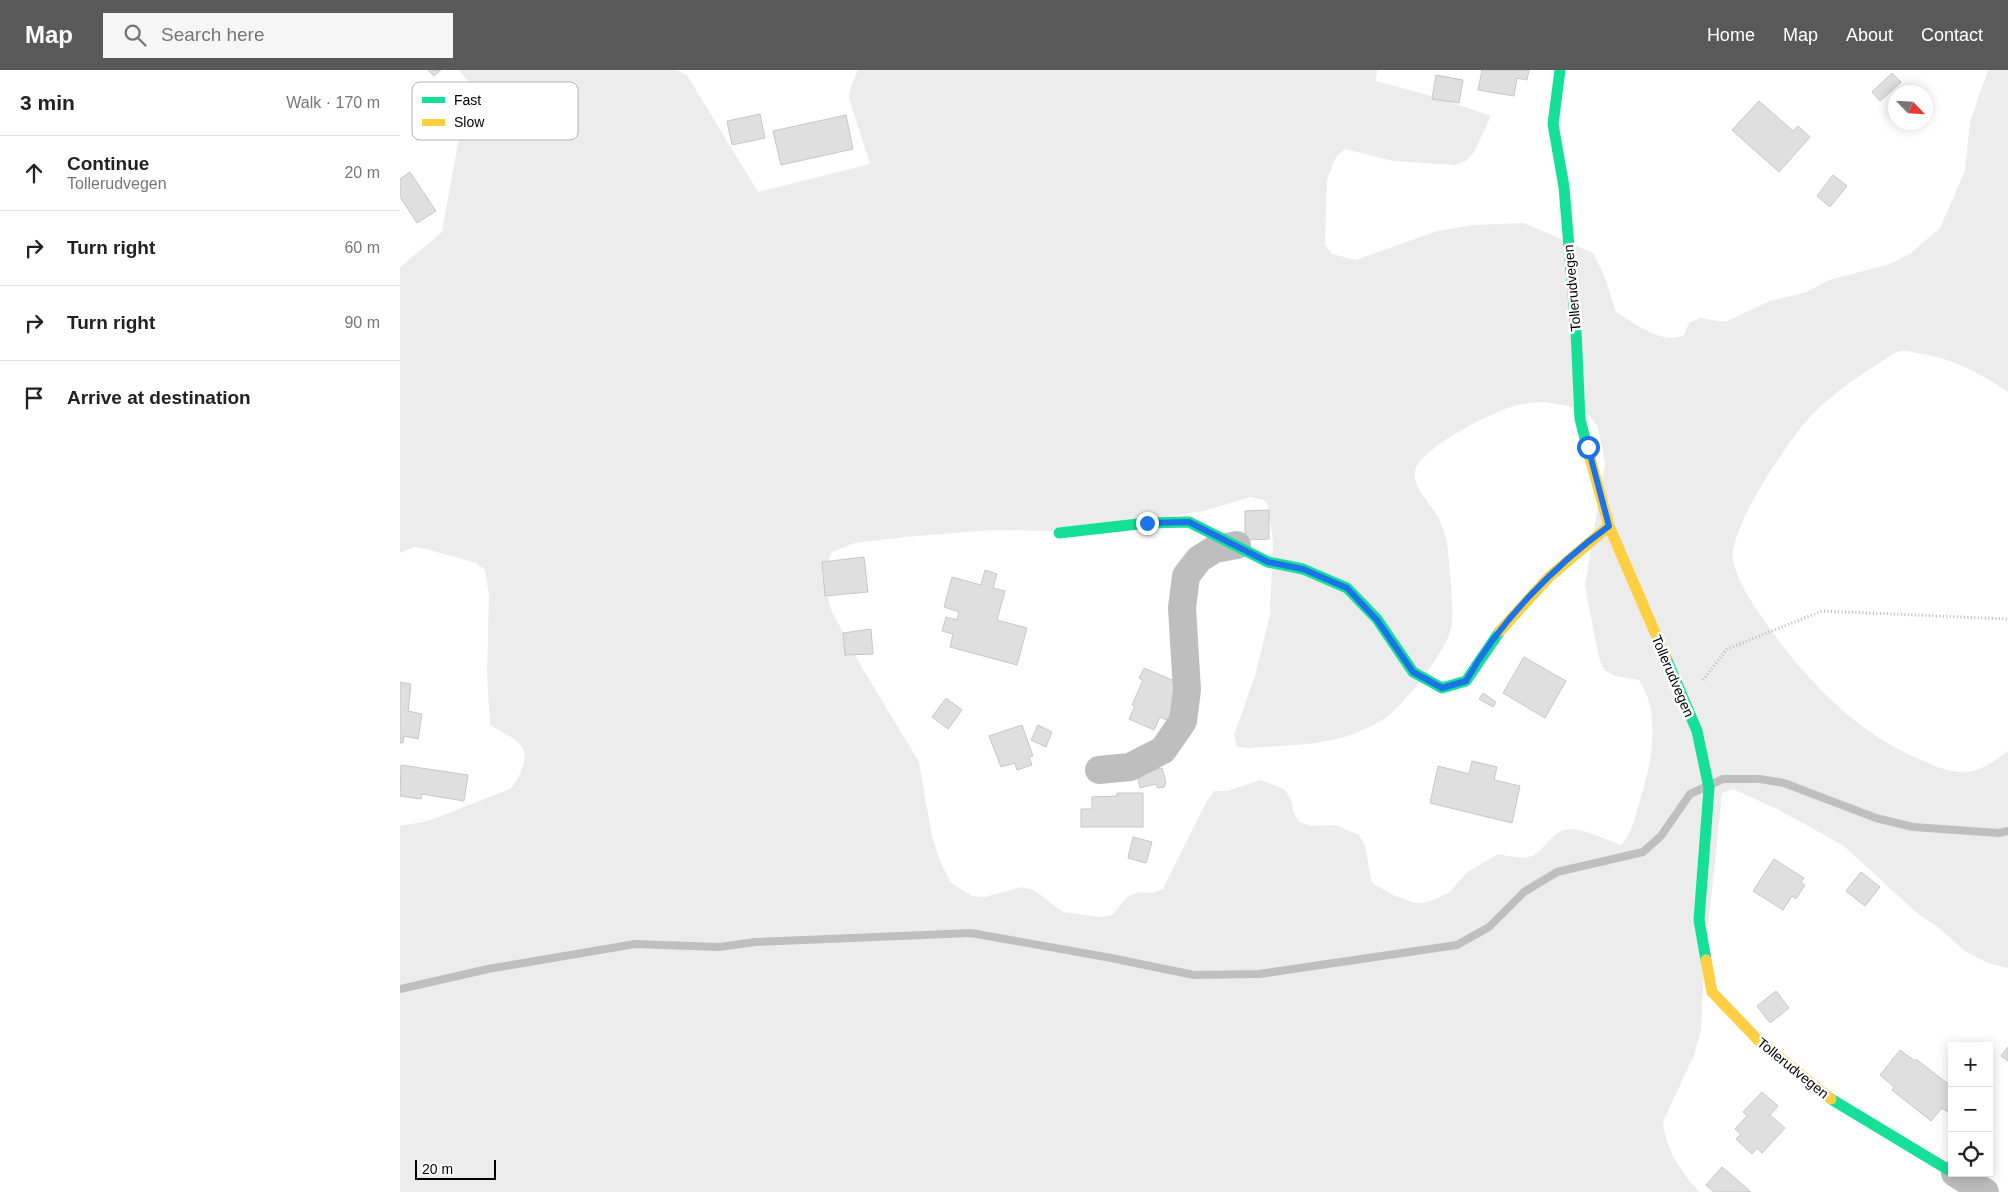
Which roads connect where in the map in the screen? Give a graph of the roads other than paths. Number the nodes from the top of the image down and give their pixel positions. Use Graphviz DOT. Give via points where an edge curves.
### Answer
graph roads {
  1 [pos="1560,70"];
  2 [pos="1609,526"];
  3 [pos="1059,534"];
  4 [pos="1237,546"];
  5 [pos="1099,770"];
  6 [pos="1948,1169"];
  7 [pos="1961,1177"];
  8 [pos="1985,1192"];
  1 -- 2 [label="street, Tollerudvegen" via="1554,124 1565,197 1580,418"];
  2 -- 4 [label="street" via="1582,545 1518,608 1482,653 1466,681 1442,688 1413,672 1377,620 1347,588 1303,569 1268,562"];
  2 -- 6 [label="street, Tollerudvegen" via="1697,731 1708,788 1699,920 1712,992 1758,1040 1833,1100"];
  3 -- 4 [label="street" via="1147,523 1189,522"];
  4 -- 5 [label="street" via="1215,549 1199,559 1186,576 1182,608 1187,690 1183,721 1163,750 1130,767"];
  7 -- 8 [label="street, Tollerudvegen"];
}
